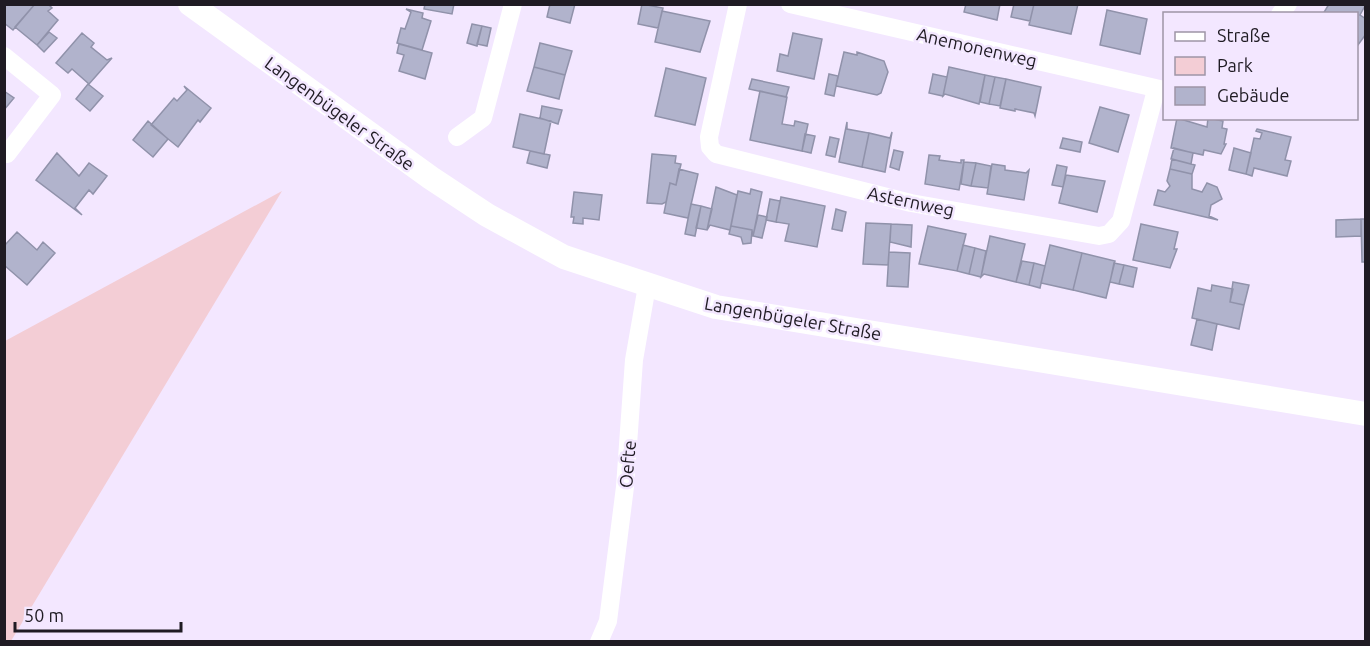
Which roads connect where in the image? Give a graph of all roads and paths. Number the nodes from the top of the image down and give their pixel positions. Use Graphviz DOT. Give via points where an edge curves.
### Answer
graph roads {
  1 [pos="190,4"];
  2 [pos="513,4"];
  3 [pos="738,4"];
  4 [pos="790,4"];
  5 [pos="863,12"];
  6 [pos="4,56"];
  7 [pos="1160,90"];
  8 [pos="457,137"];
  9 [pos="7,154"];
  10 [pos="647,286"];
  11 [pos="1365,414"];
  12 [pos="599,642"];
  1 -- 10 [label="main road, Langenbügeler Straße" via="487,215 564,257"];
  2 -- 8 [label="street" via="483,118"];
  3 -- 7 [label="street, Asternweg" via="709,137 716,154 911,203 1099,236 1109,234 1121,221"];
  4 -- 5 [label="street, Anemonenweg"];
  5 -- 7 [label="street, Anemonenweg"];
  6 -- 9 [label="street" via="52,95"];
  10 -- 11 [label="main road, Langenbügeler Straße" via="716,307"];
  10 -- 12 [label="street, Oefte" via="634,360 625,487 608,621"];
}
